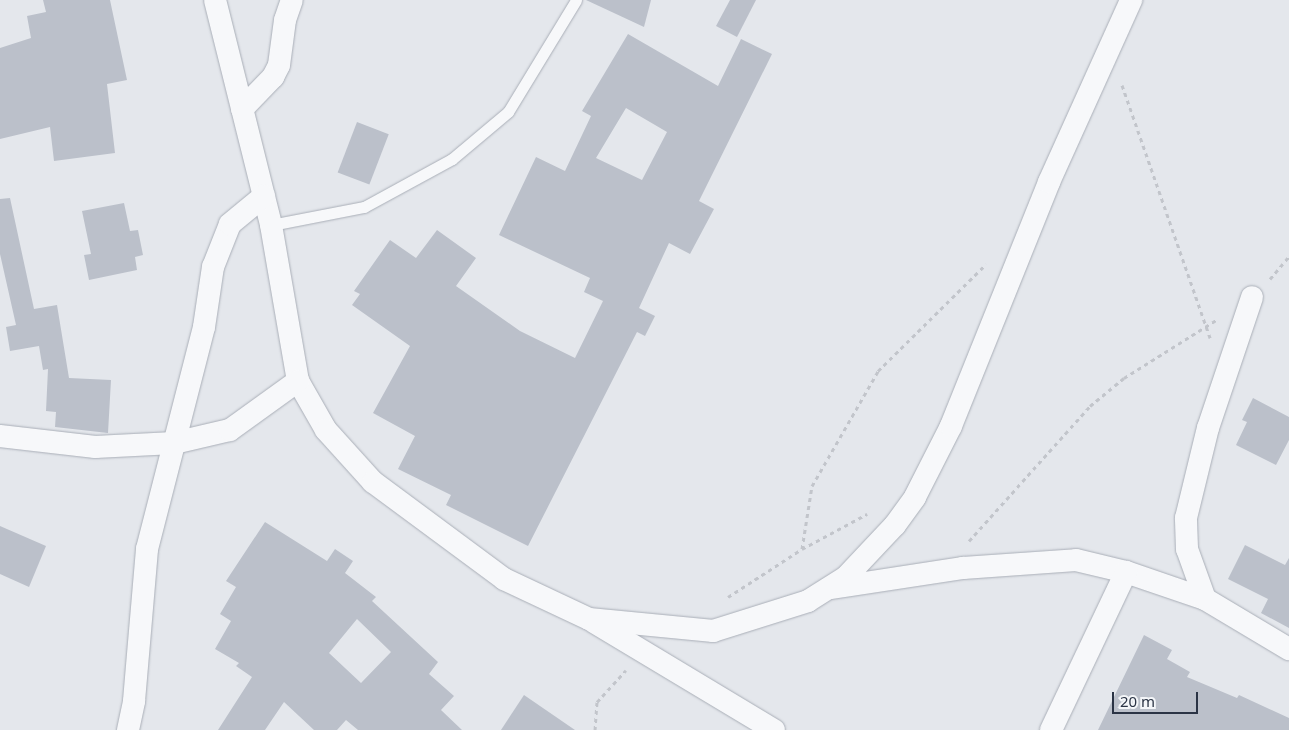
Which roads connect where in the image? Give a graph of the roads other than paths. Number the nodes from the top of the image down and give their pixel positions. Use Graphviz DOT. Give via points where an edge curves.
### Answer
graph roads {
  1 [pos="215,0"];
  2 [pos="292,0"];
  3 [pos="576,0"];
  4 [pos="1131,0"];
  5 [pos="242,109"];
  6 [pos="264,196"];
  7 [pos="271,225"];
  8 [pos="1252,298"];
  9 [pos="298,381"];
  10 [pos="0,436"];
  11 [pos="174,443"];
  12 [pos="1126,572"];
  13 [pos="827,589"];
  14 [pos="1205,599"];
  15 [pos="589,619"];
  16 [pos="1289,649"];
  17 [pos="128,730"];
  18 [pos="774,730"];
  19 [pos="1051,730"];
  1 -- 5 [label="street"];
  2 -- 5 [label="street" via="285,20 279,65 273,77"];
  3 -- 7 [label="lane" via="508,112 452,159 364,207"];
  4 -- 13 [label="street" via="1049,182 951,426 915,497 868,557"];
  5 -- 6 [label="street"];
  6 -- 7 [label="street"];
  6 -- 11 [label="street" via="230,224 219,244 204,327"];
  7 -- 9 [label="street"];
  8 -- 14 [label="street" via="1208,428 1186,518 1187,549"];
  9 -- 11 [label="street" via="230,430"];
  9 -- 15 [label="street" via="326,430 373,482 504,579"];
  10 -- 11 [label="street" via="95,447"];
  11 -- 17 [label="street" via="147,549 134,701"];
  12 -- 13 [label="street" via="1076,560 1049,559 947,570"];
  12 -- 14 [label="street"];
  12 -- 19 [label="street"];
  13 -- 15 [label="street" via="808,601 713,631"];
  14 -- 16 [label="street"];
  15 -- 18 [label="street"];
}
